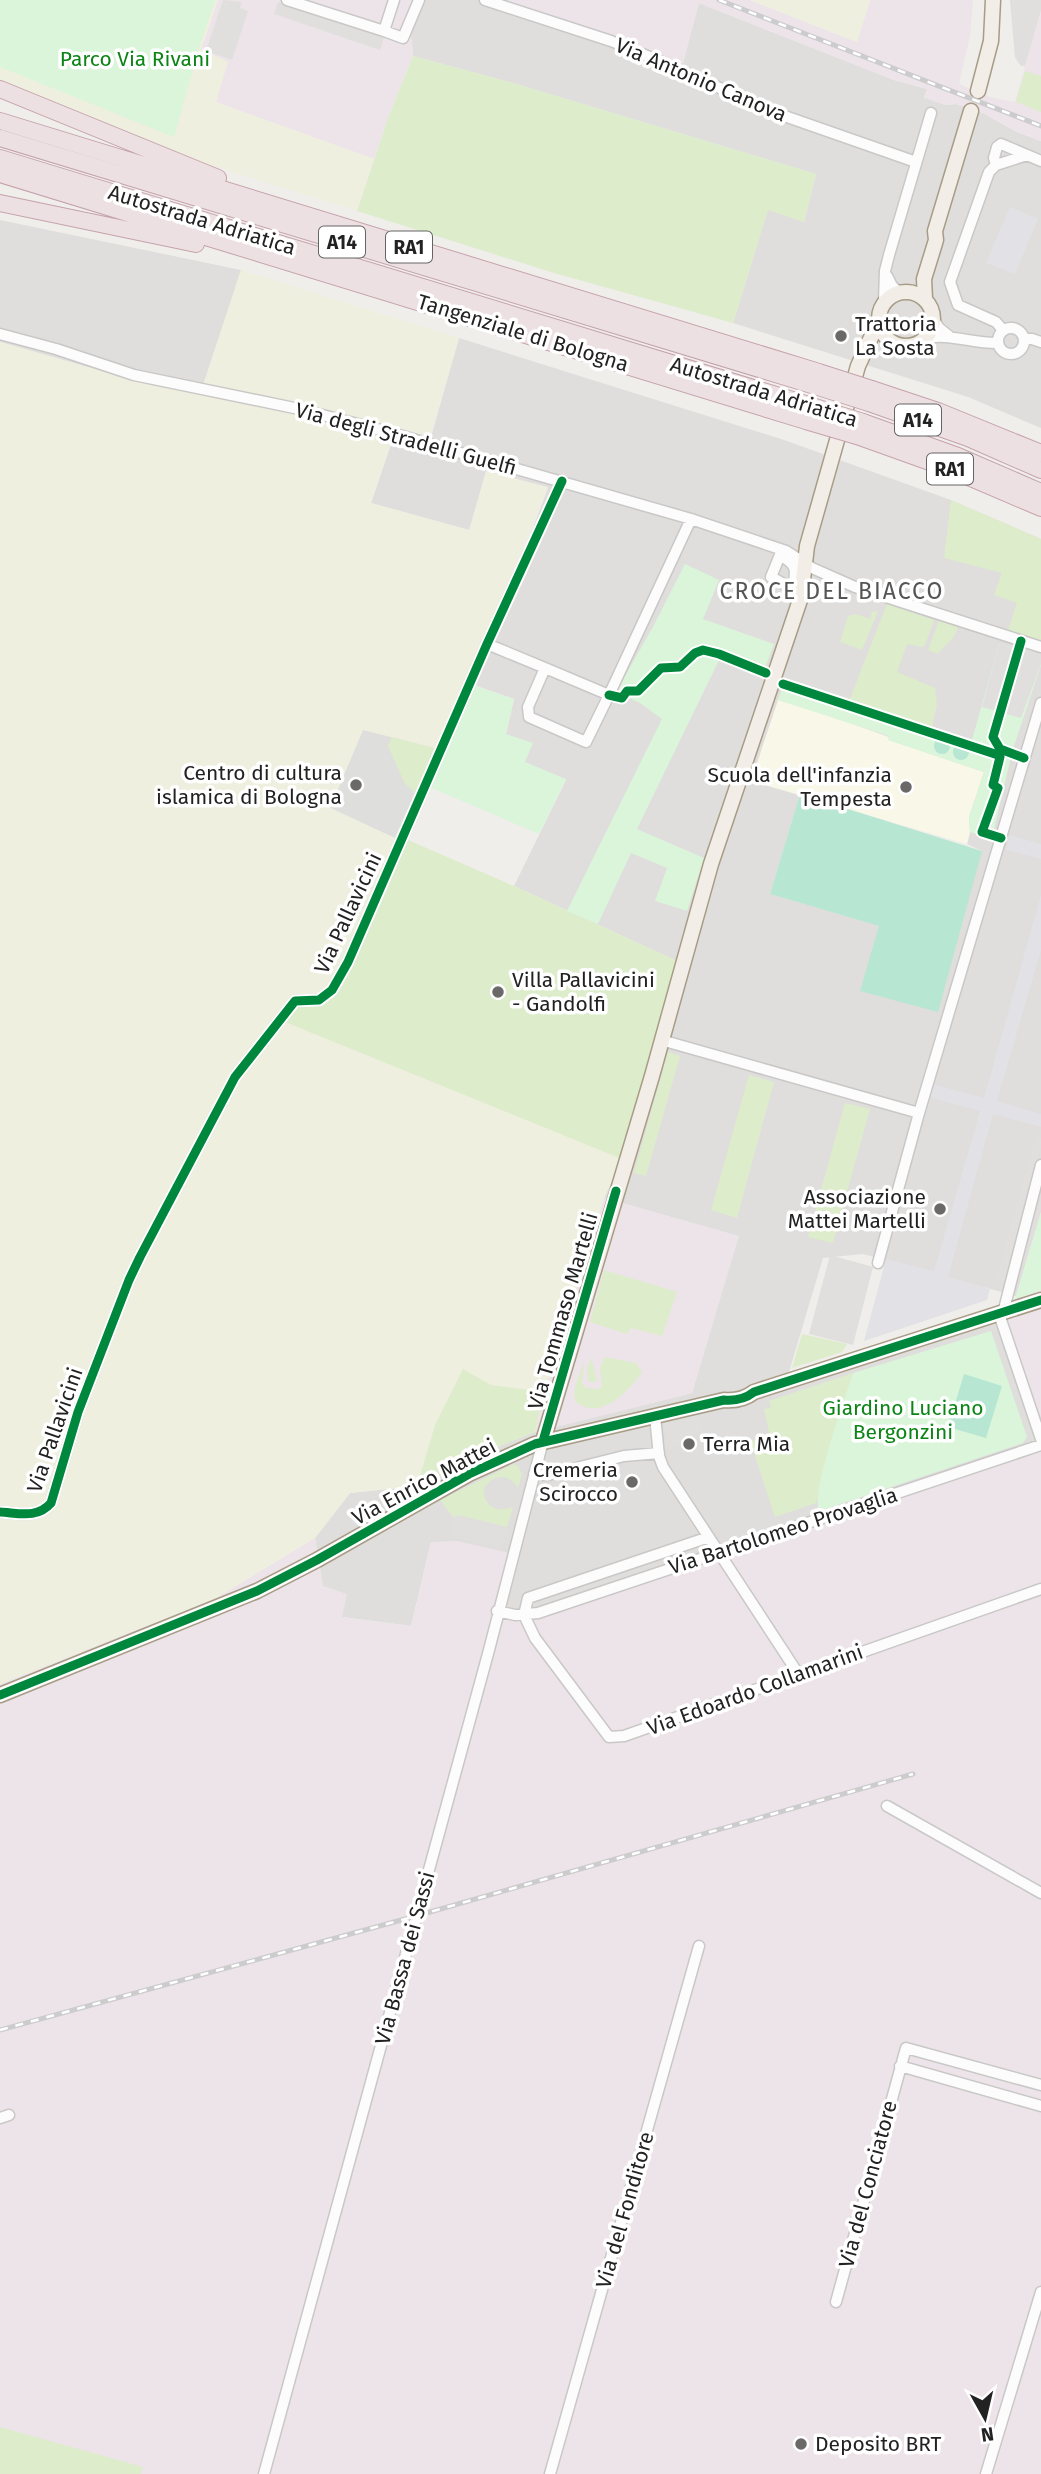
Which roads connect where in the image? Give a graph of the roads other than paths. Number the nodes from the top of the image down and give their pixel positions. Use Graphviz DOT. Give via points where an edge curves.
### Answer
graph roads {
  1 [pos="287,0"];
  2 [pos="394,0"];
  3 [pos="419,0"];
  4 [pos="485,0"];
  5 [pos="993,0"];
  6 [pos="384,31"];
  7 [pos="0,89"];
  8 [pos="978,91"];
  9 [pos="971,111"];
  10 [pos="931,113"];
  11 [pos="0,121"];
  12 [pos="0,138"];
  13 [pos="1027,155"];
  14 [pos="0,158"];
  15 [pos="1041,161"];
  16 [pos="916,162"];
  17 [pos="996,164"];
  18 [pos="0,174"];
  19 [pos="253,199"];
  20 [pos="0,203"];
  21 [pos="935,231"];
  22 [pos="289,262"];
  23 [pos="886,266"];
  24 [pos="901,292"];
  25 [pos="925,299"];
  26 [pos="884,302"];
  27 [pos="933,317"];
  28 [pos="879,320"];
  29 [pos="1003,330"];
  30 [pos="0,334"];
  31 [pos="951,338"];
  32 [pos="1024,339"];
  33 [pos="923,340"];
  34 [pos="1041,342"];
  35 [pos="998,343"];
  36 [pos="897,345"];
  37 [pos="864,355"];
  38 [pos="817,379"];
  39 [pos="871,396"];
  40 [pos="808,413"];
  41 [pos="860,429"];
  42 [pos="1041,453"];
  43 [pos="1041,470"];
  44 [pos="562,481"];
  45 [pos="1041,492"];
  46 [pos="1041,508"];
  47 [pos="691,519"];
  48 [pos="804,565"];
  49 [pos="488,644"];
  50 [pos="1041,647"];
  51 [pos="545,668"];
  52 [pos="609,695"];
  53 [pos="1041,703"];
  54 [pos="661,1041"];
  55 [pos="919,1113"];
  56 [pos="1041,1165"];
  57 [pos="878,1263"];
  58 [pos="1041,1300"];
  59 [pos="1001,1313"];
  60 [pos="655,1416"];
  61 [pos="1041,1439"];
  62 [pos="543,1441"];
  63 [pos="1041,1445"];
  64 [pos="659,1453"];
  65 [pos="534,1474"];
  66 [pos="0,1512"];
  67 [pos="709,1537"];
  68 [pos="719,1552"];
  69 [pos="1041,1589"];
  70 [pos="497,1611"];
  71 [pos="524,1615"];
  72 [pos="799,1675"];
  73 [pos="0,1695"];
  74 [pos="887,1806"];
  75 [pos="1041,1893"];
  76 [pos="699,1946"];
  77 [pos="900,2066"];
  78 [pos="1010,2077"];
  79 [pos="1041,2085"];
  80 [pos="1005,2096"];
  81 [pos="1041,2106"];
  82 [pos="1041,2292"];
  83 [pos="835,2302"];
  84 [pos="264,2474"];
  85 [pos="550,2474"];
  86 [pos="986,2474"];
  1 -- 6 [label="street"];
  2 -- 6 [label="street"];
  3 -- 6 [label="street" via="403,38"];
  4 -- 16 [label="street, Via Antonio Canova" via="611,41 773,112"];
  5 -- 8 [label="main road" via="991,41"];
  7 -- 19 [label="highway" via="229,183"];
  9 -- 21 [label="main road"];
  10 -- 16 [label="street"];
  11 -- 19 [label="highway, RA1"];
  12 -- 38 [label="highway, Autostrada Adriatica / A14"];
  13 -- 15 [label="street"];
  13 -- 17 [label="street"];
  13 -- 17 [label="street" via="1001,144 994,155"];
  14 -- 40 [label="highway, Autostrada Adriatica / A14"];
  16 -- 23 [label="street"];
  17 -- 29 [label="street" via="986,178 951,280 958,305"];
  18 -- 22 [label="highway, Tangenziale di Bologna / RA1"];
  19 -- 38 [label="highway, RA1"];
  20 -- 22 [label="highway" via="261,260"];
  21 -- 24 [label="main road" via="917,274"];
  21 -- 25 [label="main road" via="924,279"];
  22 -- 40 [label="highway, Tangenziale di Bologna / RA1" via="673,378"];
  23 -- 24 [label="street" via="889,281"];
  23 -- 26 [label="street"];
  24 -- 25 [label="main road"];
  24 -- 26 [label="main road"];
  25 -- 27 [label="main road"];
  26 -- 28 [label="main road"];
  27 -- 31 [label="street"];
  27 -- 33 [label="main road"];
  28 -- 36 [label="main road" via="884,336"];
  28 -- 37 [label="main road, Via Tommaso Martelli"];
  29 -- 32 [label="street" via="1017,330"];
  29 -- 35 [label="street"];
  30 -- 44 [label="street, Via degli Stradelli Guelfi" via="134,375 299,409"];
  31 -- 33 [label="street"];
  31 -- 35 [label="street"];
  32 -- 34 [label="street"];
  32 -- 35 [label="street" via="1015,354 1002,351"];
  33 -- 36 [label="main road"];
  36 -- 37 [label="main road" via="877,347"];
  37 -- 48 [label="main road, Via Tommaso Martelli"];
  38 -- 39 [label="highway, Autostrada Adriatica / A14, bridge"];
  39 -- 42 [label="highway, RA1" via="938,411"];
  39 -- 43 [label="highway, Autostrada Adriatica / A14"];
  40 -- 41 [label="highway, Tangenziale di Bologna / RA1, bridge"];
  41 -- 45 [label="highway, Autostrada Adriatica / A14" via="958,456"];
  41 -- 46 [label="highway, Tangenziale di Bologna / RA1"];
  44 -- 47 [label="street, Via degli Stradelli Guelfi"];
  44 -- 49 [label="street, Via Pallavicini"];
  47 -- 48 [label="street, Via degli Stradelli Guelfi" via="786,551"];
  47 -- 52 [label="street"];
  48 -- 50 [label="street, Via degli Stradelli Guelfi" via="881,596"];
  48 -- 54 [label="main road, Via Tommaso Martelli" via="802,597 711,864"];
  49 -- 51 [label="street"];
  49 -- 66 [label="street, Via Pallavicini" via="348,962 332,990 318,1000 295,1001 235,1077 140,1256 78,1412 51,1503 34,1514"];
  51 -- 52 [label="street"];
  51 -- 52 [label="street" via="528,707 529,718 586,742"];
  53 -- 55 [label="street"];
  54 -- 55 [label="street"];
  54 -- 62 [label="main road, Via Tommaso Martelli"];
  55 -- 57 [label="street"];
  56 -- 59 [label="street"];
  58 -- 59 [label="main road, Via Enrico Mattei"];
  59 -- 60 [label="main road, Via Enrico Mattei" via="740,1399"];
  59 -- 61 [label="street"];
  60 -- 62 [label="main road, Via Enrico Mattei"];
  60 -- 64 [label="street"];
  62 -- 65 [label="street, Via Bassa dei Sassi"];
  62 -- 73 [label="main road, Via Enrico Mattei" via="469,1474 257,1591"];
  63 -- 68 [label="street, Via Bartolomeo Provaglia"];
  64 -- 65 [label="street"];
  64 -- 67 [label="street" via="663,1467"];
  65 -- 70 [label="street, Via Bassa dei Sassi"];
  67 -- 68 [label="street"];
  67 -- 71 [label="street, Via Bartolomeo Provaglia" via="528,1598"];
  68 -- 71 [label="street, Via Bartolomeo Provaglia"];
  68 -- 72 [label="street"];
  69 -- 72 [label="street, Via Edoardo Collamarini"];
  70 -- 71 [label="street, Via Bartolomeo Provaglia"];
  70 -- 84 [label="street, Via Bassa dei Sassi"];
  71 -- 72 [label="street, Via Edoardo Collamarini" via="548,1659 609,1737 624,1736"];
  74 -- 75 [label="street"];
  76 -- 85 [label="street, Via del Fonditore"];
  77 -- 78 [label="street" via="906,2048"];
  77 -- 80 [label="street"];
  77 -- 83 [label="street, Via del Conciatore"];
  78 -- 79 [label="street"];
  78 -- 80 [label="street"];
  80 -- 81 [label="street"];
  82 -- 86 [label="street"];
}
